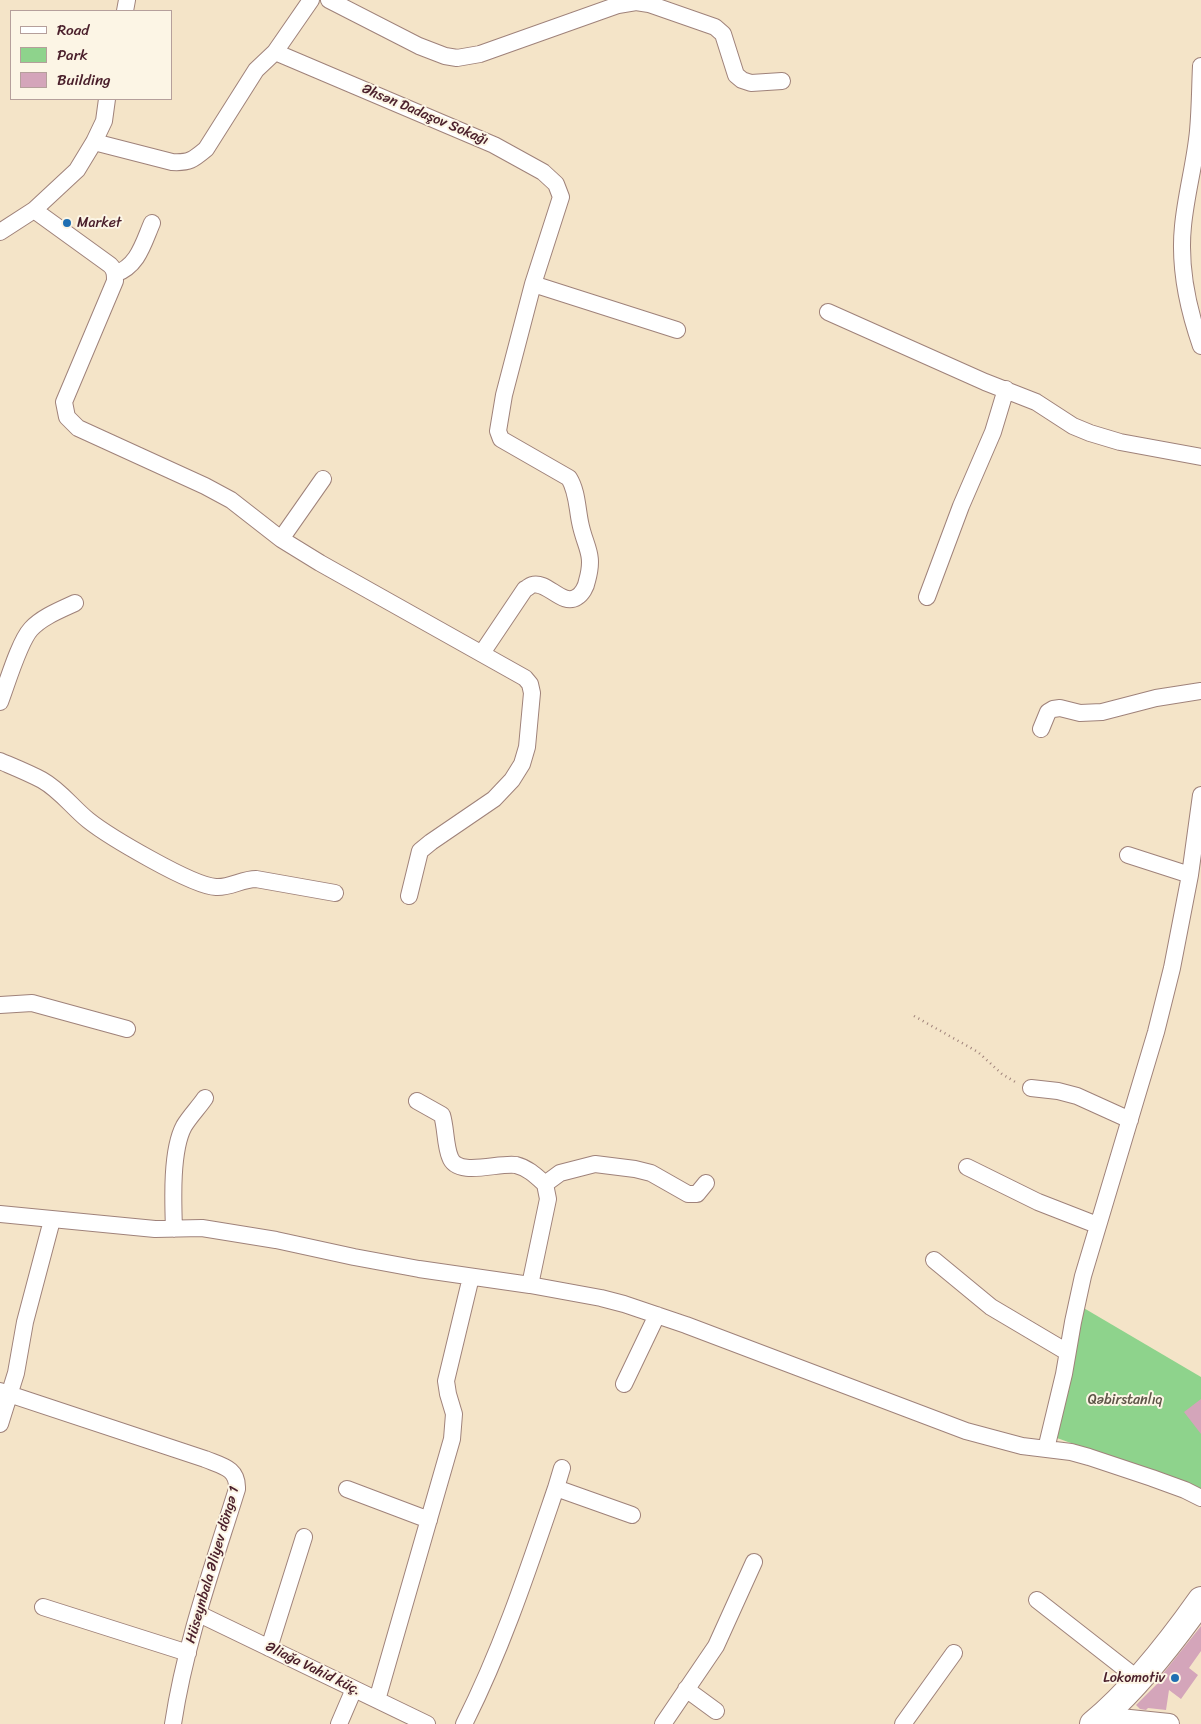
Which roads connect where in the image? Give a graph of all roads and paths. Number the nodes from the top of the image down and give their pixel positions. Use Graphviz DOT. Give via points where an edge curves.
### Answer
graph roads {
  1 [pos="311,0"];
  2 [pos="329,0"];
  3 [pos="653,2"];
  4 [pos="275,52"];
  5 [pos="1201,66"];
  6 [pos="782,81"];
  7 [pos="108,100"];
  8 [pos="94,142"];
  9 [pos="34,210"];
  10 [pos="152,223"];
  11 [pos="0,232"];
  12 [pos="115,274"];
  13 [pos="533,284"];
  14 [pos="828,312"];
  15 [pos="676,330"];
  16 [pos="1201,346"];
  17 [pos="1006,389"];
  18 [pos="1201,457"];
  19 [pos="323,479"];
  20 [pos="281,539"];
  21 [pos="927,597"];
  22 [pos="75,603"];
  23 [pos="482,653"];
  24 [pos="1201,691"];
  25 [pos="0,702"];
  26 [pos="1042,729"];
  27 [pos="0,761"];
  28 [pos="1201,795"];
  29 [pos="1128,855"];
  30 [pos="1190,875"];
  31 [pos="335,893"];
  32 [pos="409,896"];
  33 [pos="0,1005"];
  34 [pos="914,1016"];
  35 [pos="127,1029"];
  36 [pos="1031,1088"];
  37 [pos="206,1098"];
  38 [pos="417,1101"];
  39 [pos="1130,1120"];
  40 [pos="968,1168"];
  41 [pos="706,1183"];
  42 [pos="545,1184"];
  43 [pos="0,1214"];
  44 [pos="52,1220"];
  45 [pos="1098,1225"];
  46 [pos="174,1229"];
  47 [pos="934,1260"];
  48 [pos="471,1277"];
  49 [pos="530,1285"];
  50 [pos="656,1315"];
  51 [pos="1067,1352"];
  52 [pos="624,1384"];
  53 [pos="5,1393"];
  54 [pos="0,1424"];
  55 [pos="1046,1449"];
  56 [pos="562,1468"];
  57 [pos="556,1488"];
  58 [pos="347,1490"];
  59 [pos="1201,1498"];
  60 [pos="632,1515"];
  61 [pos="429,1520"];
  62 [pos="304,1537"];
  63 [pos="754,1562"];
  64 [pos="1037,1600"];
  65 [pos="1201,1600"];
  66 [pos="43,1606"];
  67 [pos="198,1614"];
  68 [pos="269,1648"];
  69 [pos="188,1653"];
  70 [pos="954,1653"];
  71 [pos="1138,1679"];
  72 [pos="354,1689"];
  73 [pos="686,1689"];
  74 [pos="377,1700"];
  75 [pos="716,1711"];
  76 [pos="1100,1719"];
  77 [pos="172,1724"];
  78 [pos="339,1724"];
  79 [pos="427,1724"];
  80 [pos="464,1724"];
  81 [pos="663,1724"];
  82 [pos="904,1724"];
  83 [pos="1169,1724"];
  1 -- 4 [label="street"];
  2 -- 3 [label="street" via="419,46 457,58 480,54 618,4"];
  3 -- 6 [label="street" via="715,27 723,34 736,75 742,80 751,83"];
  4 -- 8 [label="street" via="256,70 206,148 185,163"];
  4 -- 13 [label="street, Əhsən Dadaşov Sokağı" via="494,145 543,172 556,184 561,197"];
  5 -- 16 [label="street" via="1198,130 1183,227 1182,258"];
  7 -- 8 [label="street" via="104,121"];
  8 -- 9 [label="street" via="77,170"];
  9 -- 11 [label="street"];
  9 -- 12 [label="street" via="110,265"];
  10 -- 12 [label="street" via="136,260"];
  12 -- 20 [label="street" via="115,281 64,402 66,418 78,428 231,500"];
  13 -- 15 [label="street"];
  13 -- 23 [label="street" via="504,395 498,431 501,439 568,478 574,487 591,563 587,583 576,598 567,600 540,585 532,584 525,589"];
  14 -- 17 [label="street"];
  17 -- 18 [label="street" via="1090,433"];
  17 -- 21 [label="street"];
  19 -- 20 [label="street"];
  20 -- 23 [label="street"];
  22 -- 25 [label="street" via="31,628 24,638"];
  23 -- 32 [label="street" via="530,684 527,747 522,764 494,799 420,851"];
  24 -- 26 [label="street" via="1102,712 1052,709"];
  27 -- 31 [label="street" via="53,787 103,830 164,866 208,886 228,886 256,879"];
  28 -- 30 [label="street"];
  29 -- 30 [label="street"];
  30 -- 39 [label="street" via="1172,968"];
  33 -- 35 [label="street" via="32,1003"];
  34 -- 36 [label="path" via="978,1052 1018,1084"];
  36 -- 39 [label="street" via="1077,1096"];
  37 -- 46 [label="street" via="185,1125 178,1143"];
  38 -- 42 [label="street" via="442,1115 450,1158 456,1165 467,1168 513,1165 525,1168"];
  39 -- 45 [label="street"];
  40 -- 45 [label="street" via="1038,1202"];
  41 -- 42 [label="street" via="696,1194 688,1194 651,1173 595,1164 560,1173"];
  42 -- 49 [label="street" via="548,1199"];
  43 -- 44 [label="street"];
  44 -- 46 [label="street"];
  44 -- 53 [label="street" via="24,1322 18,1364"];
  45 -- 51 [label="street"];
  46 -- 48 [label="street" via="202,1228"];
  47 -- 51 [label="street" via="991,1307"];
  48 -- 49 [label="street"];
  48 -- 61 [label="street" via="446,1381 454,1414 452,1439"];
  49 -- 50 [label="street" via="601,1298"];
  50 -- 52 [label="street"];
  50 -- 55 [label="street" via="966,1431"];
  51 -- 55 [label="street"];
  53 -- 54 [label="street"];
  53 -- 67 [label="street, Hüseynbala Əliyev döngə 1" via="205,1459 235,1474 237,1489"];
  55 -- 59 [label="street" via="1089,1457"];
  56 -- 57 [label="street"];
  57 -- 60 [label="street"];
  57 -- 80 [label="street" via="531,1562"];
  58 -- 61 [label="street"];
  61 -- 74 [label="street"];
  62 -- 68 [label="street"];
  63 -- 73 [label="street" via="716,1646"];
  64 -- 71 [label="street"];
  65 -- 71 [label="main road"];
  66 -- 69 [label="street"];
  67 -- 68 [label="street, Əliağa Vahid küç."];
  67 -- 69 [label="street, Hüseynbala Əliyev döngə 1"];
  68 -- 72 [label="street, Əliağa Vahid küç."];
  69 -- 77 [label="street, Hüseynbala Əliyev döngə 1"];
  70 -- 82 [label="street"];
  71 -- 76 [label="main road"];
  72 -- 74 [label="street, Əliağa Vahid küç."];
  72 -- 78 [label="street"];
  73 -- 75 [label="street"];
  73 -- 81 [label="street"];
  74 -- 79 [label="street, Əliağa Vahid küç."];
  76 -- 83 [label="street"];
}
